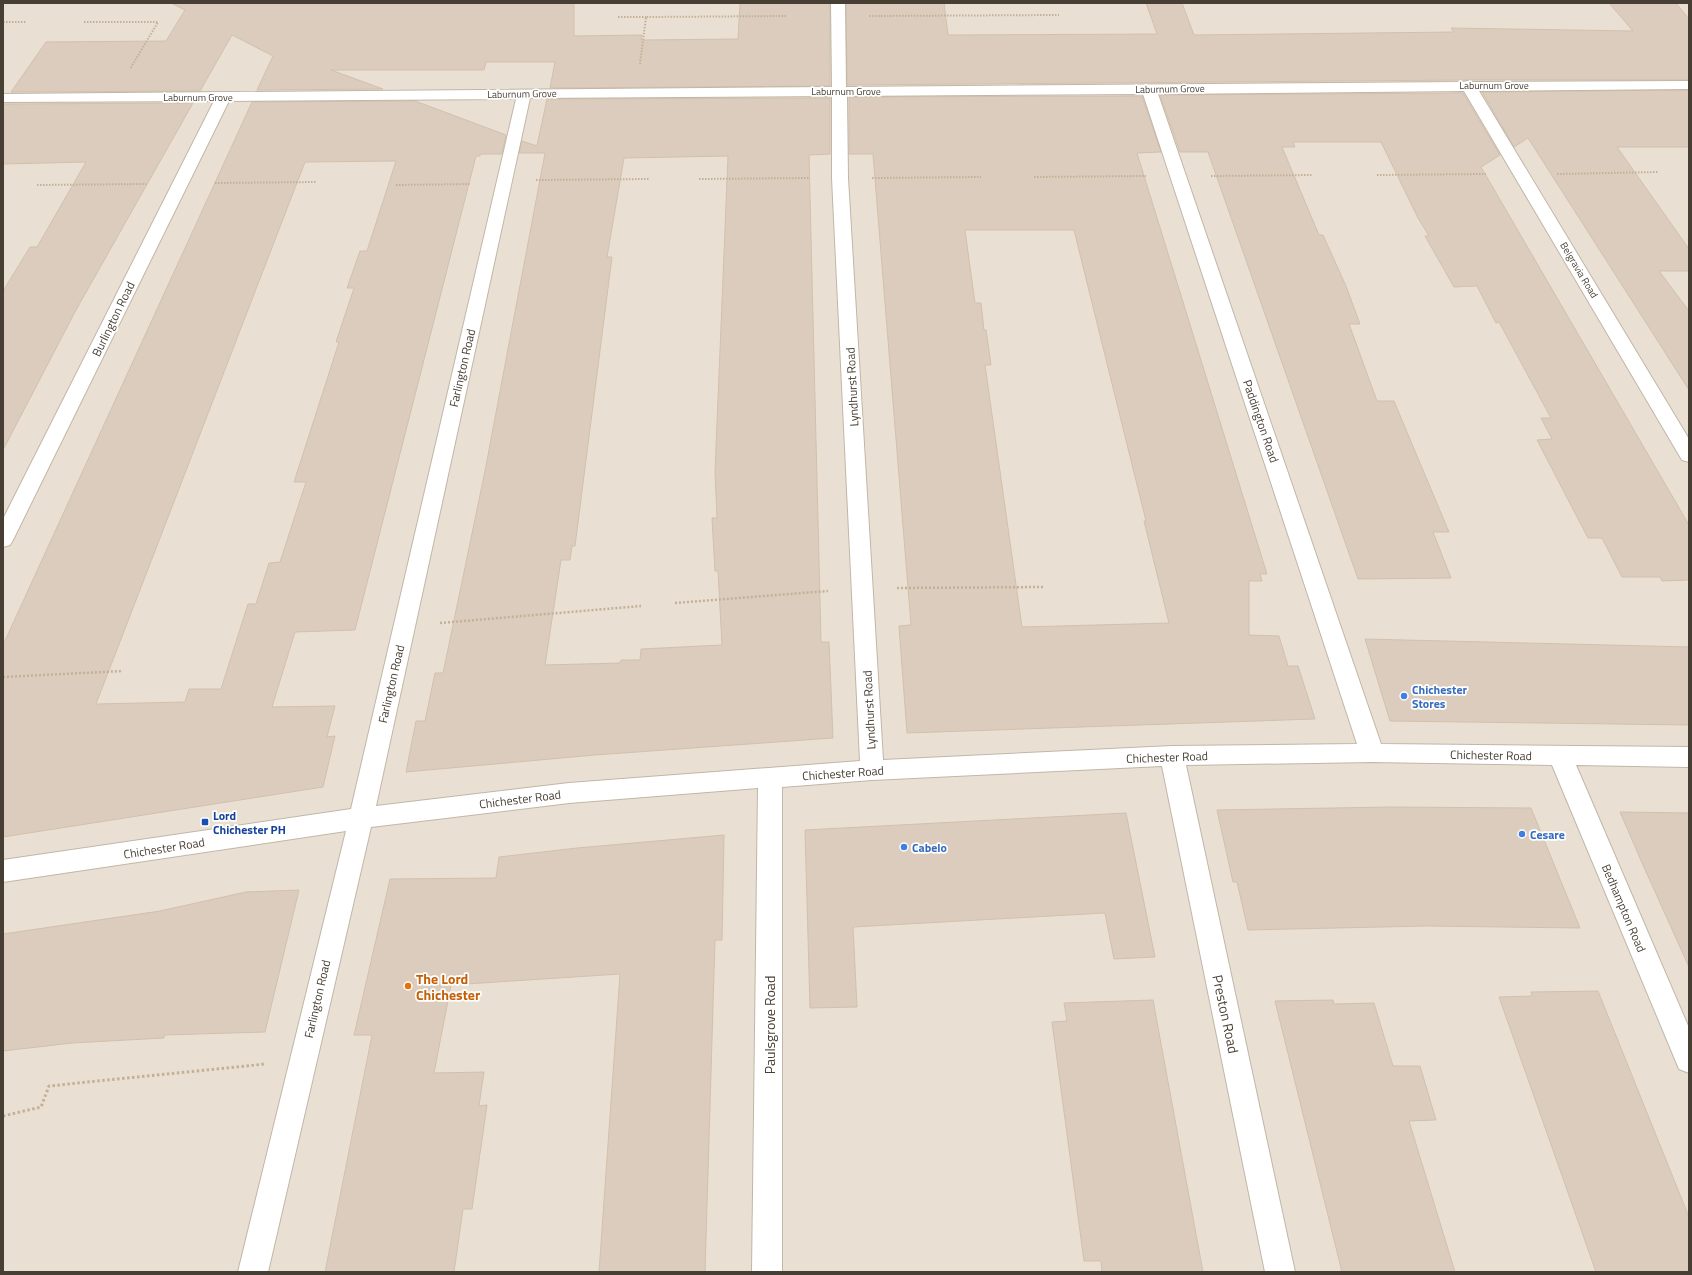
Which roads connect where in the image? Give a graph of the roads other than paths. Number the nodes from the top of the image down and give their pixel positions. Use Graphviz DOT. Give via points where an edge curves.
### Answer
graph roads {
  1 [pos="838,10"];
  2 [pos="1468,85"];
  3 [pos="1689,85"];
  4 [pos="1149,89"];
  5 [pos="839,91"];
  6 [pos="524,94"];
  7 [pos="222,97"];
  8 [pos="3,98"];
  9 [pos="1689,455"];
  10 [pos="3,540"];
  11 [pos="1372,753"];
  12 [pos="1172,756"];
  13 [pos="1560,756"];
  14 [pos="1689,758"];
  15 [pos="872,770"];
  16 [pos="770,777"];
  17 [pos="361,818"];
  18 [pos="3,870"];
  19 [pos="1689,1060"];
  20 [pos="253,1272"];
  21 [pos="767,1272"];
  22 [pos="1280,1272"];
  1 -- 5 [label="street, Lyndhurst Road"];
  2 -- 3 [label="street, Laburnum Grove"];
  2 -- 4 [label="street, Laburnum Grove"];
  2 -- 9 [label="street, Belgravia Road"];
  4 -- 5 [label="street, Laburnum Grove"];
  4 -- 11 [label="street, Paddington Road"];
  5 -- 6 [label="street, Laburnum Grove"];
  5 -- 15 [label="street, Lyndhurst Road" via="840,178"];
  6 -- 7 [label="street, Laburnum Grove"];
  6 -- 17 [label="street, Farlington Road"];
  7 -- 8 [label="street, Laburnum Grove"];
  7 -- 10 [label="street, Burlington Road"];
  11 -- 12 [label="street, Chichester Road"];
  11 -- 13 [label="street, Chichester Road"];
  12 -- 15 [label="street, Chichester Road"];
  12 -- 22 [label="street, Preston Road"];
  13 -- 14 [label="street, Chichester Road"];
  13 -- 19 [label="street, Bedhampton Road"];
  15 -- 16 [label="street, Chichester Road"];
  16 -- 17 [label="street, Chichester Road" via="569,793"];
  16 -- 21 [label="street, Paulsgrove Road"];
  17 -- 18 [label="street, Chichester Road" via="107,857"];
  17 -- 20 [label="street, Farlington Road"];
}
